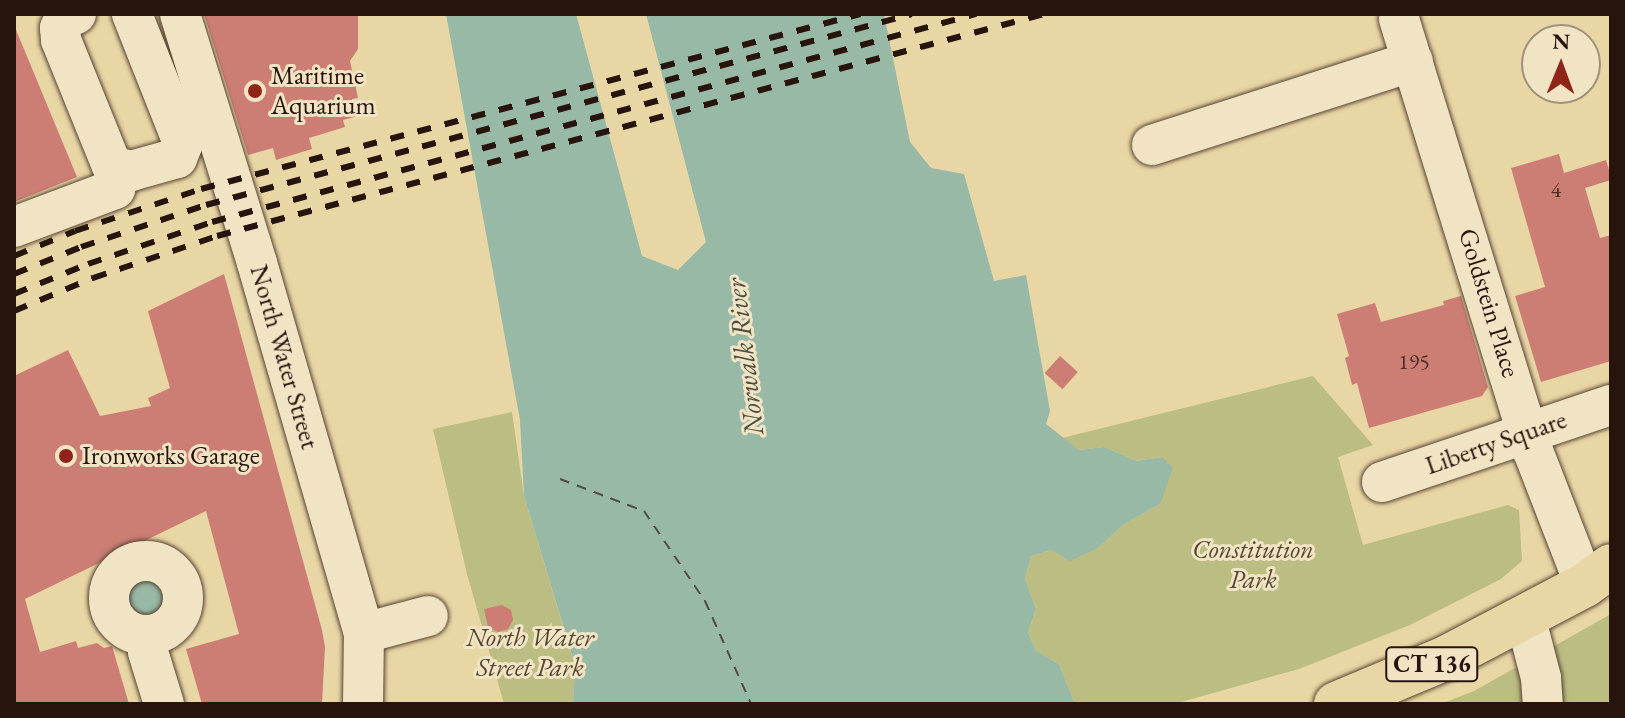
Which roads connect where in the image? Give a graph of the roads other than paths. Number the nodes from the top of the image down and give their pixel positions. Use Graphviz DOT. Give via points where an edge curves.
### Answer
graph roads {
  1 [pos="76,14"];
  2 [pos="132,14"];
  3 [pos="180,14"];
  4 [pos="1399,19"];
  5 [pos="1413,61"];
  6 [pos="1152,145"];
  7 [pos="120,171"];
  8 [pos="14,227"];
  9 [pos="1611,405"];
  10 [pos="1528,434"];
  11 [pos="1382,482"];
  12 [pos="1598,575"];
  13 [pos="428,616"];
  14 [pos="1525,616"];
  15 [pos="364,633"];
  16 [pos="147,636"];
  17 [pos="164,704"];
  18 [pos="363,704"];
  19 [pos="1336,704"];
  20 [pos="1543,704"];
  1 -- 7 [label="street" via="64,19 61,40 112,166"];
  2 -- 7 [label="street" via="183,143 177,158"];
  3 -- 15 [label="street, North Water Street"];
  4 -- 5 [label="street, Goldstein Place"];
  5 -- 6 [label="street"];
  5 -- 10 [label="street, Goldstein Place"];
  7 -- 8 [label="street" via="115,189"];
  9 -- 10 [label="street, Liberty Square"];
  10 -- 11 [label="street, Liberty Square"];
  10 -- 12 [label="street, Goldstein Place"];
  12 -- 14 [label="main road, CT 136"];
  13 -- 15 [label="street"];
  14 -- 19 [label="main road, CT 136" via="1446,658"];
  14 -- 20 [label="street"];
  15 -- 18 [label="street, North Water Street"];
  16 -- 17 [label="street"];
}
